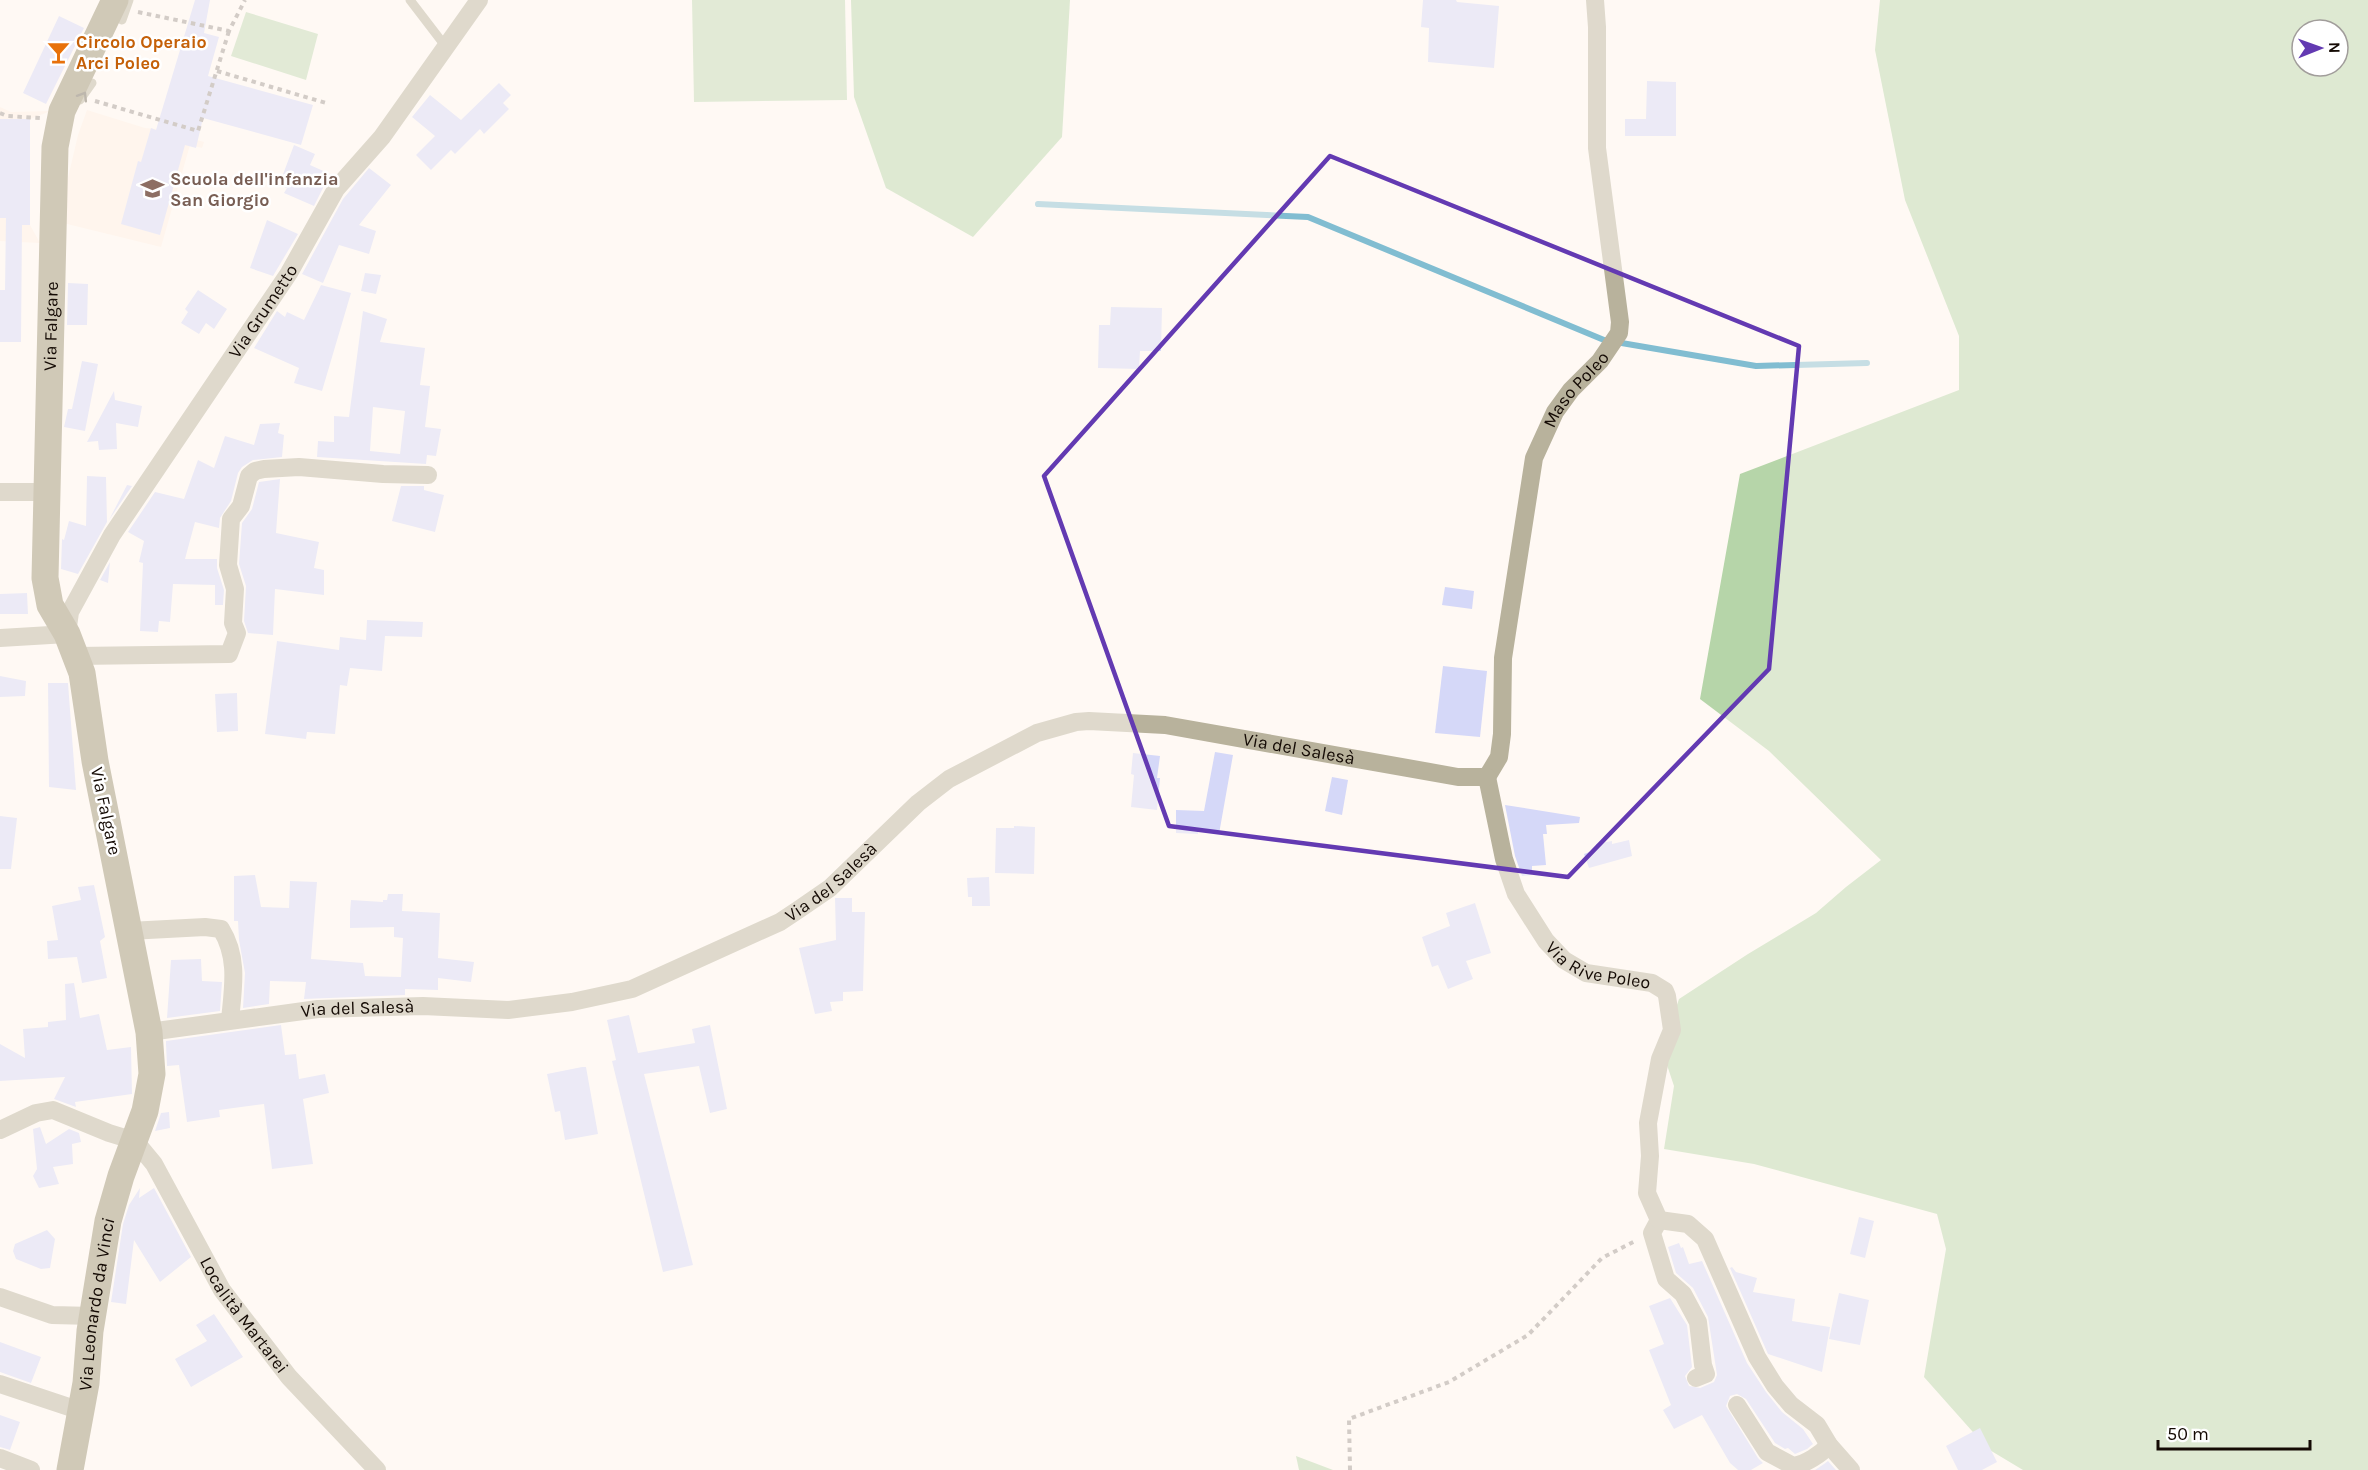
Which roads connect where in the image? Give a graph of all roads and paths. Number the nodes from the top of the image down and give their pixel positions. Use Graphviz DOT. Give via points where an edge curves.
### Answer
graph roads {
  1 [pos="245,0"];
  2 [pos="410,0"];
  3 [pos="479,0"];
  4 [pos="1594,0"];
  5 [pos="123,7"];
  6 [pos="229,31"];
  7 [pos="446,47"];
  8 [pos="217,71"];
  9 [pos="92,83"];
  10 [pos="82,98"];
  11 [pos="326,103"];
  12 [pos="76,108"];
  13 [pos="0,113"];
  14 [pos="62,132"];
  15 [pos="428,475"];
  16 [pos="0,492"];
  17 [pos="49,492"];
  18 [pos="0,638"];
  19 [pos="71,645"];
  20 [pos="1487,777"];
  21 [pos="129,930"];
  22 [pos="230,1020"];
  23 [pos="149,1032"];
  24 [pos="0,1130"];
  25 [pos="135,1141"];
  26 [pos="1655,1226"];
  27 [pos="0,1297"];
  28 [pos="93,1316"];
  29 [pos="1696,1378"];
  30 [pos="0,1384"];
  31 [pos="1737,1405"];
  32 [pos="81,1411"];
  33 [pos="1829,1444"];
  34 [pos="0,1458"];
  35 [pos="31,1470"];
  36 [pos="70,1470"];
  37 [pos="377,1470"];
  38 [pos="1350,1470"];
  39 [pos="1851,1470"];
  1 -- 6 [label="path"];
  2 -- 7 [label="lane"];
  3 -- 7 [label="street, Via Grumetto"];
  4 -- 20 [label="street, Maso Poleo" via="1597,148 1619,333 1555,412 1534,458 1503,658 1499,757"];
  5 -- 6 [label="path"];
  5 -- 14 [label="street, Via Falgare" via="62,111"];
  6 -- 8 [label="path"];
  7 -- 19 [label="street, Via Grumetto" via="382,136 336,189 289,273 112,535 70,612"];
  8 -- 10 [label="path" via="198,131"];
  8 -- 11 [label="path"];
  10 -- 9 [label="lane, one-way"];
  10 -- 12 [label="lane"];
  13 -- 14 [label="path" via="40,118 40,125"];
  14 -- 17 [label="street, Via Falgare"];
  15 -- 19 [label="street" via="299,467 255,471 246,481 241,506 231,519 228,565 235,590 232,623 237,633 229,654"];
  16 -- 17 [label="street"];
  17 -- 19 [label="street, Via Falgare" via="45,578 50,605"];
  18 -- 19 [label="street"];
  19 -- 21 [label="street, Via Falgare" via="84,683 95,761"];
  20 -- 22 [label="street, Via del Salesà" via="1458,777 1165,725 1076,722 1037,733 950,779 918,802 830,888 789,916 632,989 508,1010 344,1008"];
  20 -- 26 [label="street, Via Rive Poleo" via="1504,859 1516,894 1546,941 1564,960 1581,970 1652,983 1667,996 1672,1030 1659,1059 1648,1123 1647,1193"];
  21 -- 22 [label="street" via="221,929 234,958"];
  21 -- 23 [label="street, Via Falgare"];
  22 -- 23 [label="street, Via del Salesà"];
  23 -- 25 [label="street, Via Falgare" via="152,1074"];
  24 -- 25 [label="street" via="36,1113 53,1110"];
  25 -- 28 [label="street, Via Leonardo da Vinci" via="108,1221"];
  25 -- 37 [label="street, Località Martarei" via="154,1164 222,1290 289,1377"];
  26 -- 29 [label="street, Via Rive Poleo" via="1666,1279 1683,1294 1698,1322 1706,1374"];
  26 -- 33 [label="street" via="1688,1224 1705,1239 1757,1357 1791,1406 1817,1425"];
  26 -- 38 [label="path" via="1602,1258 1528,1335 1449,1382 1349,1419"];
  27 -- 28 [label="street" via="52,1315"];
  28 -- 32 [label="street, Via Leonardo da Vinci"];
  30 -- 32 [label="street"];
  31 -- 33 [label="street" via="1767,1452 1793,1466 1810,1460"];
  32 -- 36 [label="street, Via Leonardo da Vinci"];
  33 -- 39 [label="street"];
  34 -- 35 [label="street"];
}
